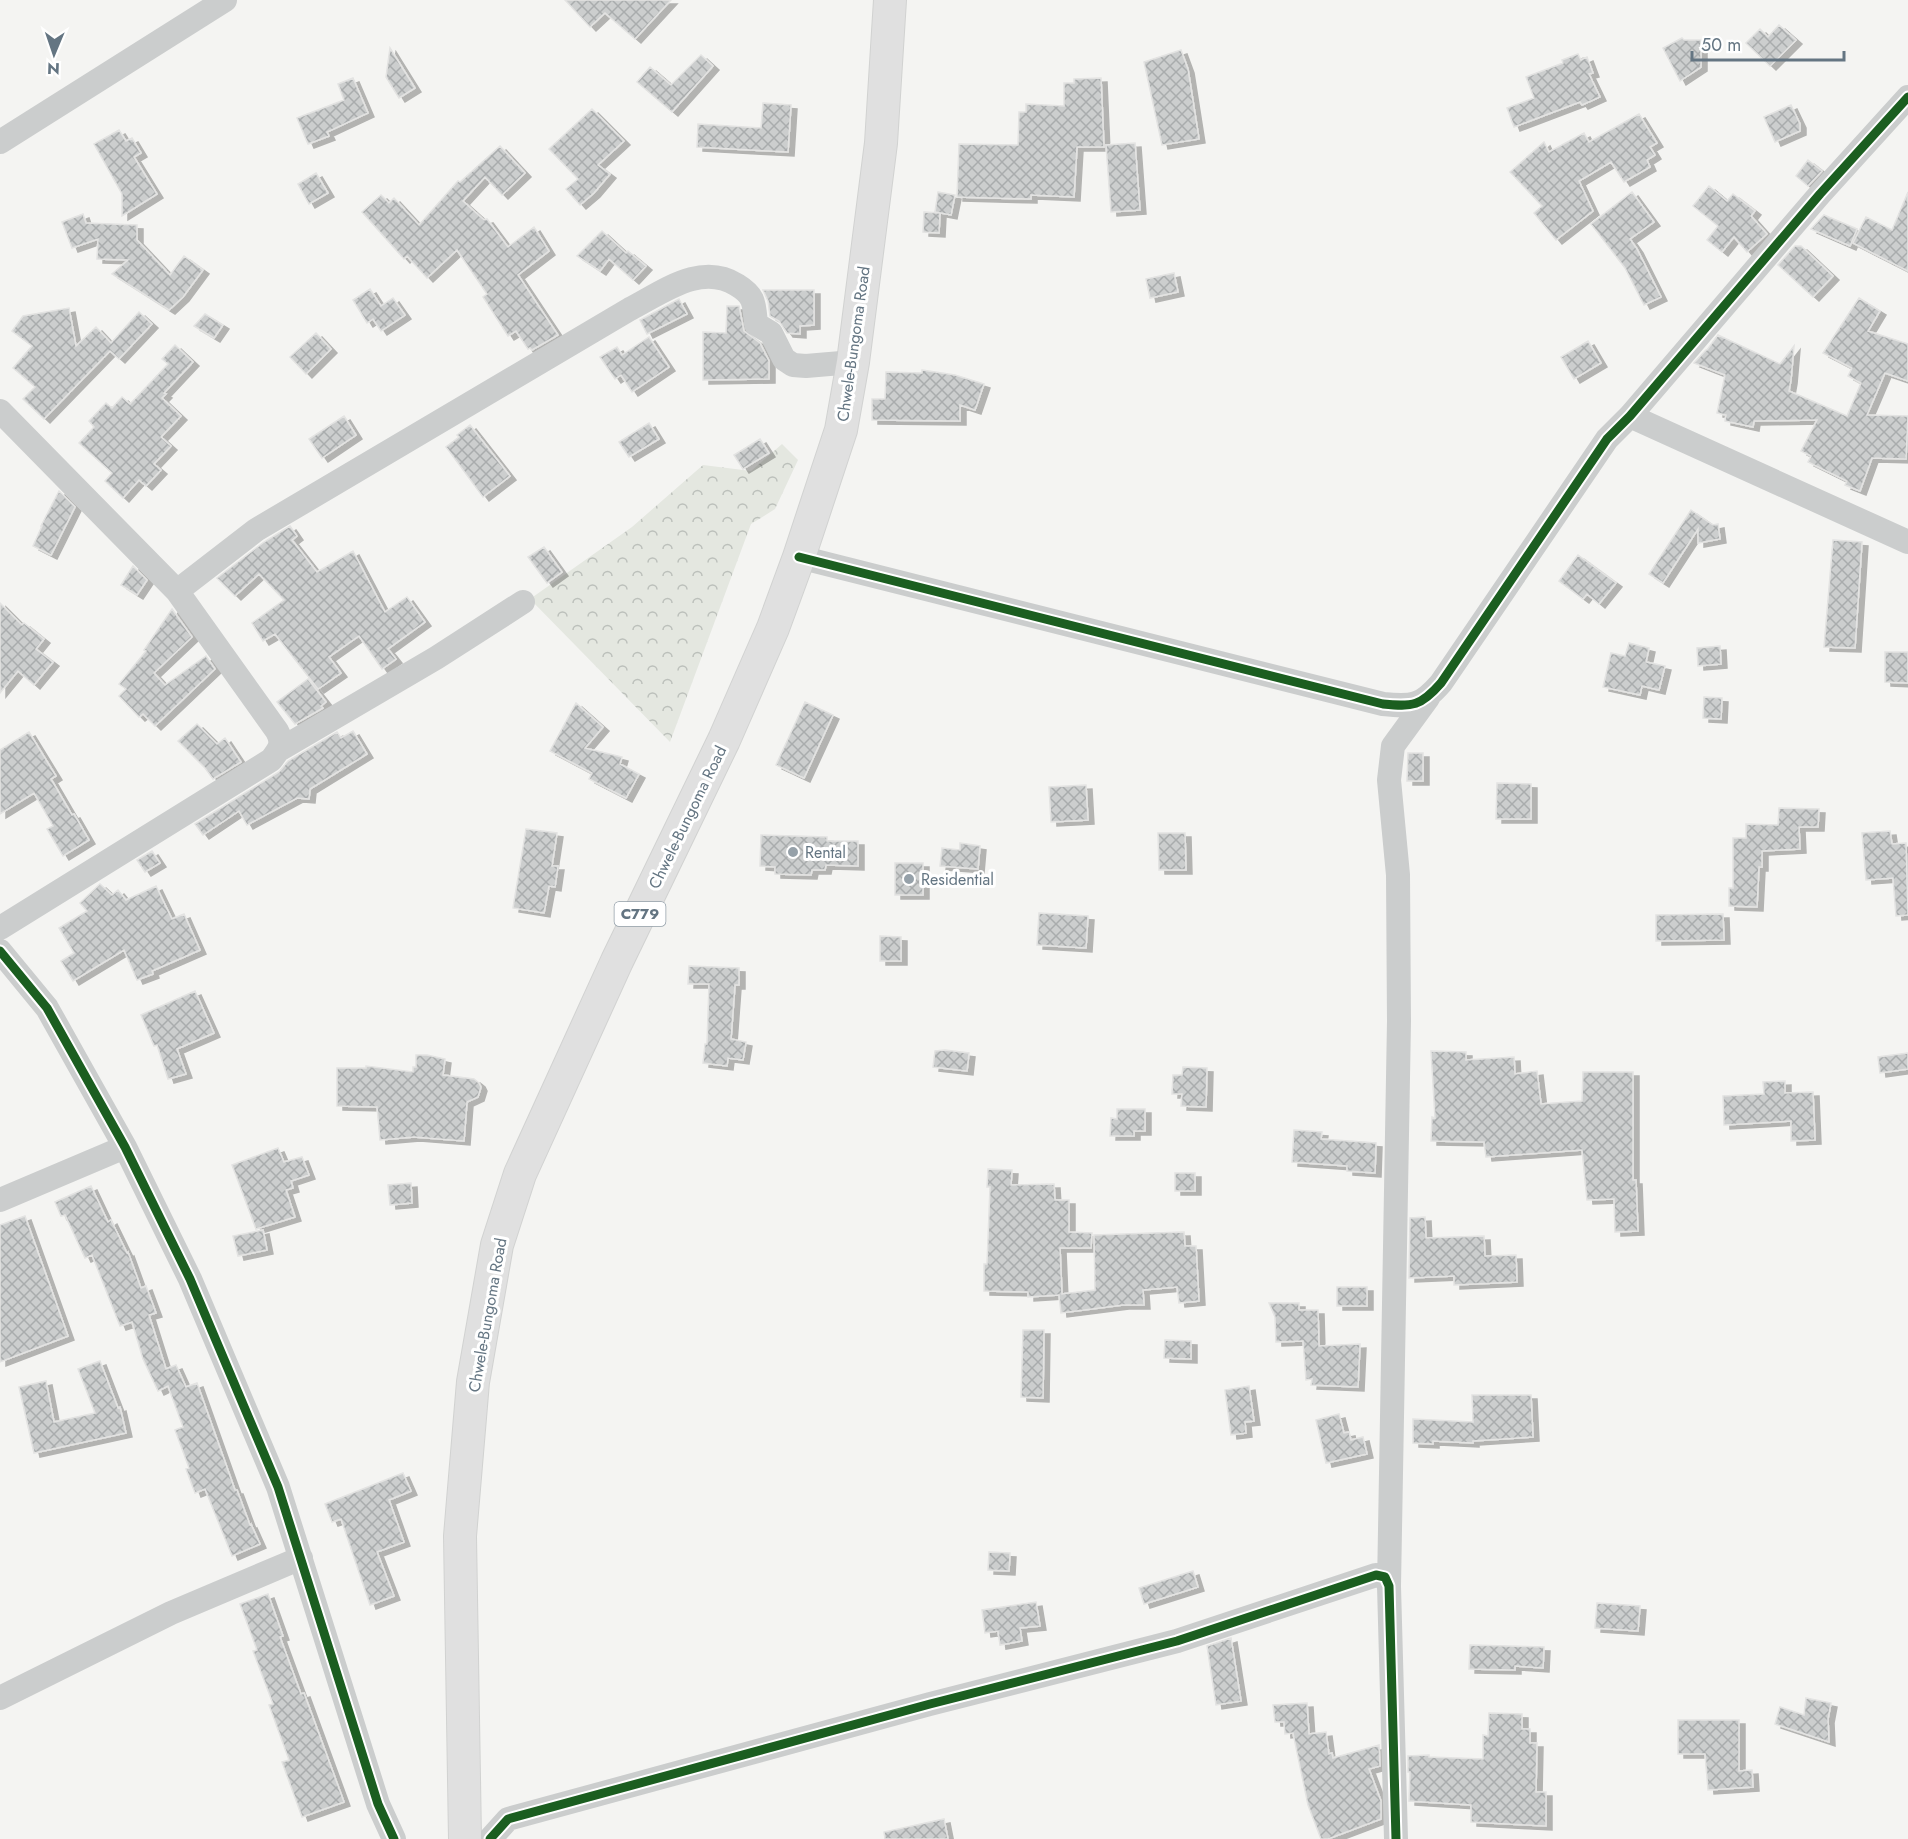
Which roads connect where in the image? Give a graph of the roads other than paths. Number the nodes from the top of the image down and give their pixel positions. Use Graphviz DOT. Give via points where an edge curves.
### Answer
graph roads {
  1 [pos="225,0"];
  2 [pos="890,0"];
  3 [pos="1908,97"];
  4 [pos="0,142"];
  5 [pos="853,362"];
  6 [pos="0,411"];
  7 [pos="1630,416"];
  8 [pos="1908,542"];
  9 [pos="799,557"];
  10 [pos="177,591"];
  11 [pos="523,602"];
  12 [pos="1428,698"];
  13 [pos="279,750"];
  14 [pos="0,928"];
  15 [pos="0,951"];
  16 [pos="125,1147"];
  17 [pos="0,1200"];
  18 [pos="301,1558"];
  19 [pos="1389,1586"];
  20 [pos="0,1698"];
  21 [pos="510,1829"];
  22 [pos="394,1839"];
  23 [pos="465,1839"];
  24 [pos="490,1839"];
  25 [pos="1396,1839"];
  1 -- 4 [label="street"];
  2 -- 5 [label="main road, Chwele-Bungoma Road / C779" via="881,143"];
  3 -- 7 [label="street"];
  5 -- 9 [label="main road, Chwele-Bungoma Road / C779" via="840,430"];
  5 -- 10 [label="street" via="793,365 784,359 771,333 756,324 749,292 715,276 685,281 630,309 256,530"];
  6 -- 10 [label="street"];
  7 -- 8 [label="street"];
  7 -- 12 [label="street" via="1607,440"];
  9 -- 12 [label="street" via="1383,704 1402,706"];
  9 -- 23 [label="main road, Chwele-Bungoma Road / C779" via="724,740 520,1174 497,1245 473,1382 460,1536"];
  10 -- 13 [label="street" via="277,731"];
  11 -- 13 [label="street"];
  12 -- 19 [label="street" via="1393,746 1389,780 1398,874 1399,1021"];
  13 -- 14 [label="street" via="271,760"];
  15 -- 16 [label="street" via="47,1008"];
  16 -- 17 [label="street"];
  16 -- 18 [label="street" via="195,1290 278,1487"];
  18 -- 20 [label="street" via="171,1613"];
  18 -- 22 [label="street" via="378,1804"];
  19 -- 21 [label="street" via="1384,1577 1362,1578 1177,1641 930,1704"];
  19 -- 25 [label="street"];
  21 -- 24 [label="street"];
}
